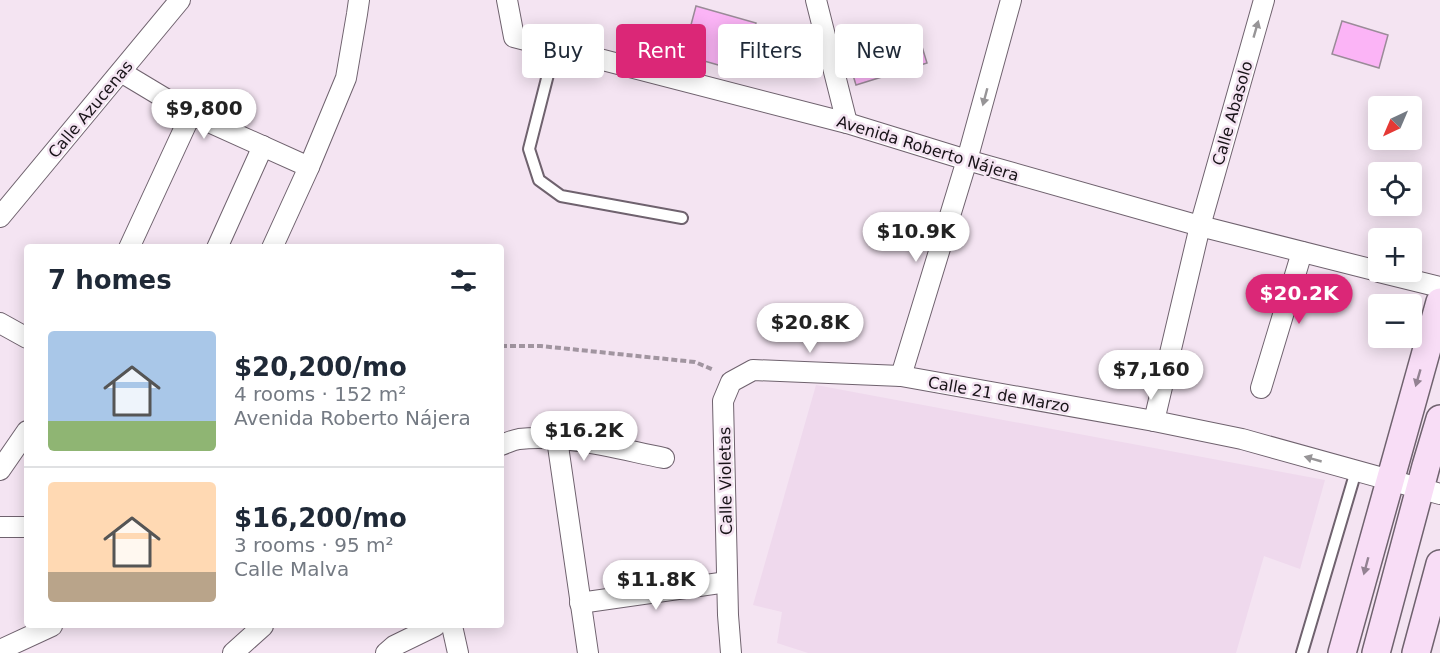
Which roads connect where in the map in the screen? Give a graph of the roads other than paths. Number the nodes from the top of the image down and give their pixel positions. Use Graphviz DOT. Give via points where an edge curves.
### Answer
graph roads {
  1 [pos="180,0"];
  2 [pos="358,0"];
  3 [pos="507,0"];
  4 [pos="816,0"];
  5 [pos="1011,0"];
  6 [pos="1264,0"];
  7 [pos="522,39"];
  8 [pos="604,60"];
  9 [pos="121,72"];
  10 [pos="547,78"];
  11 [pos="191,114"];
  12 [pos="847,123"];
  13 [pos="262,146"];
  14 [pos="968,160"];
  15 [pos="309,167"];
  16 [pos="0,217"];
  17 [pos="682,218"];
  18 [pos="1200,226"];
  19 [pos="131,244"];
  20 [pos="219,244"];
  21 [pos="274,244"];
  22 [pos="1302,252"];
  23 [pos="1368,268"];
  24 [pos="1421,282"];
  25 [pos="1440,287"];
  26 [pos="1440,302"];
  27 [pos="0,323"];
  28 [pos="24,336"];
  29 [pos="901,376"];
  30 [pos="731,382"];
  31 [pos="1261,388"];
  32 [pos="1440,419"];
  33 [pos="1154,421"];
  34 [pos="24,435"];
  35 [pos="556,439"];
  36 [pos="504,444"];
  37 [pos="664,458"];
  38 [pos="0,470"];
  39 [pos="1356,471"];
  40 [pos="1389,481"];
  41 [pos="1430,491"];
  42 [pos="0,527"];
  43 [pos="24,527"];
  44 [pos="1440,564"];
  45 [pos="727,582"];
  46 [pos="580,603"];
  47 [pos="48,628"];
  48 [pos="261,628"];
  49 [pos="431,628"];
  50 [pos="452,628"];
  51 [pos="0,650"];
  52 [pos="233,653"];
  53 [pos="386,653"];
  54 [pos="458,653"];
  55 [pos="588,653"];
  56 [pos="731,653"];
  57 [pos="1302,653"];
  58 [pos="1342,653"];
  59 [pos="1376,653"];
  60 [pos="1416,653"];
  1 -- 9 [label="street, Calle Azucenas"];
  2 -- 15 [label="street" via="346,78"];
  3 -- 7 [label="street, Avenida Roberto Nájera" via="514,37"];
  4 -- 12 [label="street"];
  5 -- 14 [label="street, one-way"];
  18 -- 6 [label="street, Calle Abasolo, one-way"];
  8 -- 12 [label="street, Avenida Roberto Nájera"];
  9 -- 11 [label="street"];
  9 -- 16 [label="street, Calle Azucenas"];
  10 -- 17 [label="lane" via="529,148 539,180 561,196"];
  11 -- 13 [label="street"];
  11 -- 19 [label="street"];
  12 -- 14 [label="street, Avenida Roberto Nájera"];
  13 -- 15 [label="street"];
  13 -- 20 [label="street"];
  14 -- 18 [label="street, Avenida Roberto Nájera"];
  14 -- 29 [label="street"];
  15 -- 21 [label="street"];
  18 -- 22 [label="street, Avenida Roberto Nájera"];
  18 -- 33 [label="street, Calle Abasolo"];
  22 -- 23 [label="street, Avenida Roberto Nájera"];
  22 -- 31 [label="street"];
  24 -- 25 [label="street, Avenida Roberto Nájera"];
  26 -- 40 [label="street, one-way"];
  27 -- 28 [label="street"];
  29 -- 30 [label="street, Calle 21 de Marzo" via="753,370"];
  29 -- 33 [label="street, Calle 21 de Marzo"];
  30 -- 45 [label="street, Calle Violetas" via="723,401"];
  32 -- 41 [label="street"];
  39 -- 33 [label="street, Calle 21 de Marzo, one-way" via="1242,439"];
  34 -- 38 [label="street"];
  35 -- 36 [label="street" via="518,439"];
  35 -- 37 [label="street"];
  35 -- 46 [label="street"];
  39 -- 40 [label="street, Calle 21 de Marzo"];
  39 -- 57 [label="lane"];
  40 -- 41 [label="street, Calle 21 de Marzo"];
  40 -- 58 [label="street, one-way"];
  41 -- 59 [label="street"];
  42 -- 43 [label="street"];
  44 -- 60 [label="street"];
  45 -- 46 [label="street"];
  45 -- 56 [label="street, Calle Violetas"];
  46 -- 55 [label="street"];
  47 -- 51 [label="street"];
  48 -- 52 [label="street"];
  49 -- 53 [label="street"];
  50 -- 54 [label="street"];
}
